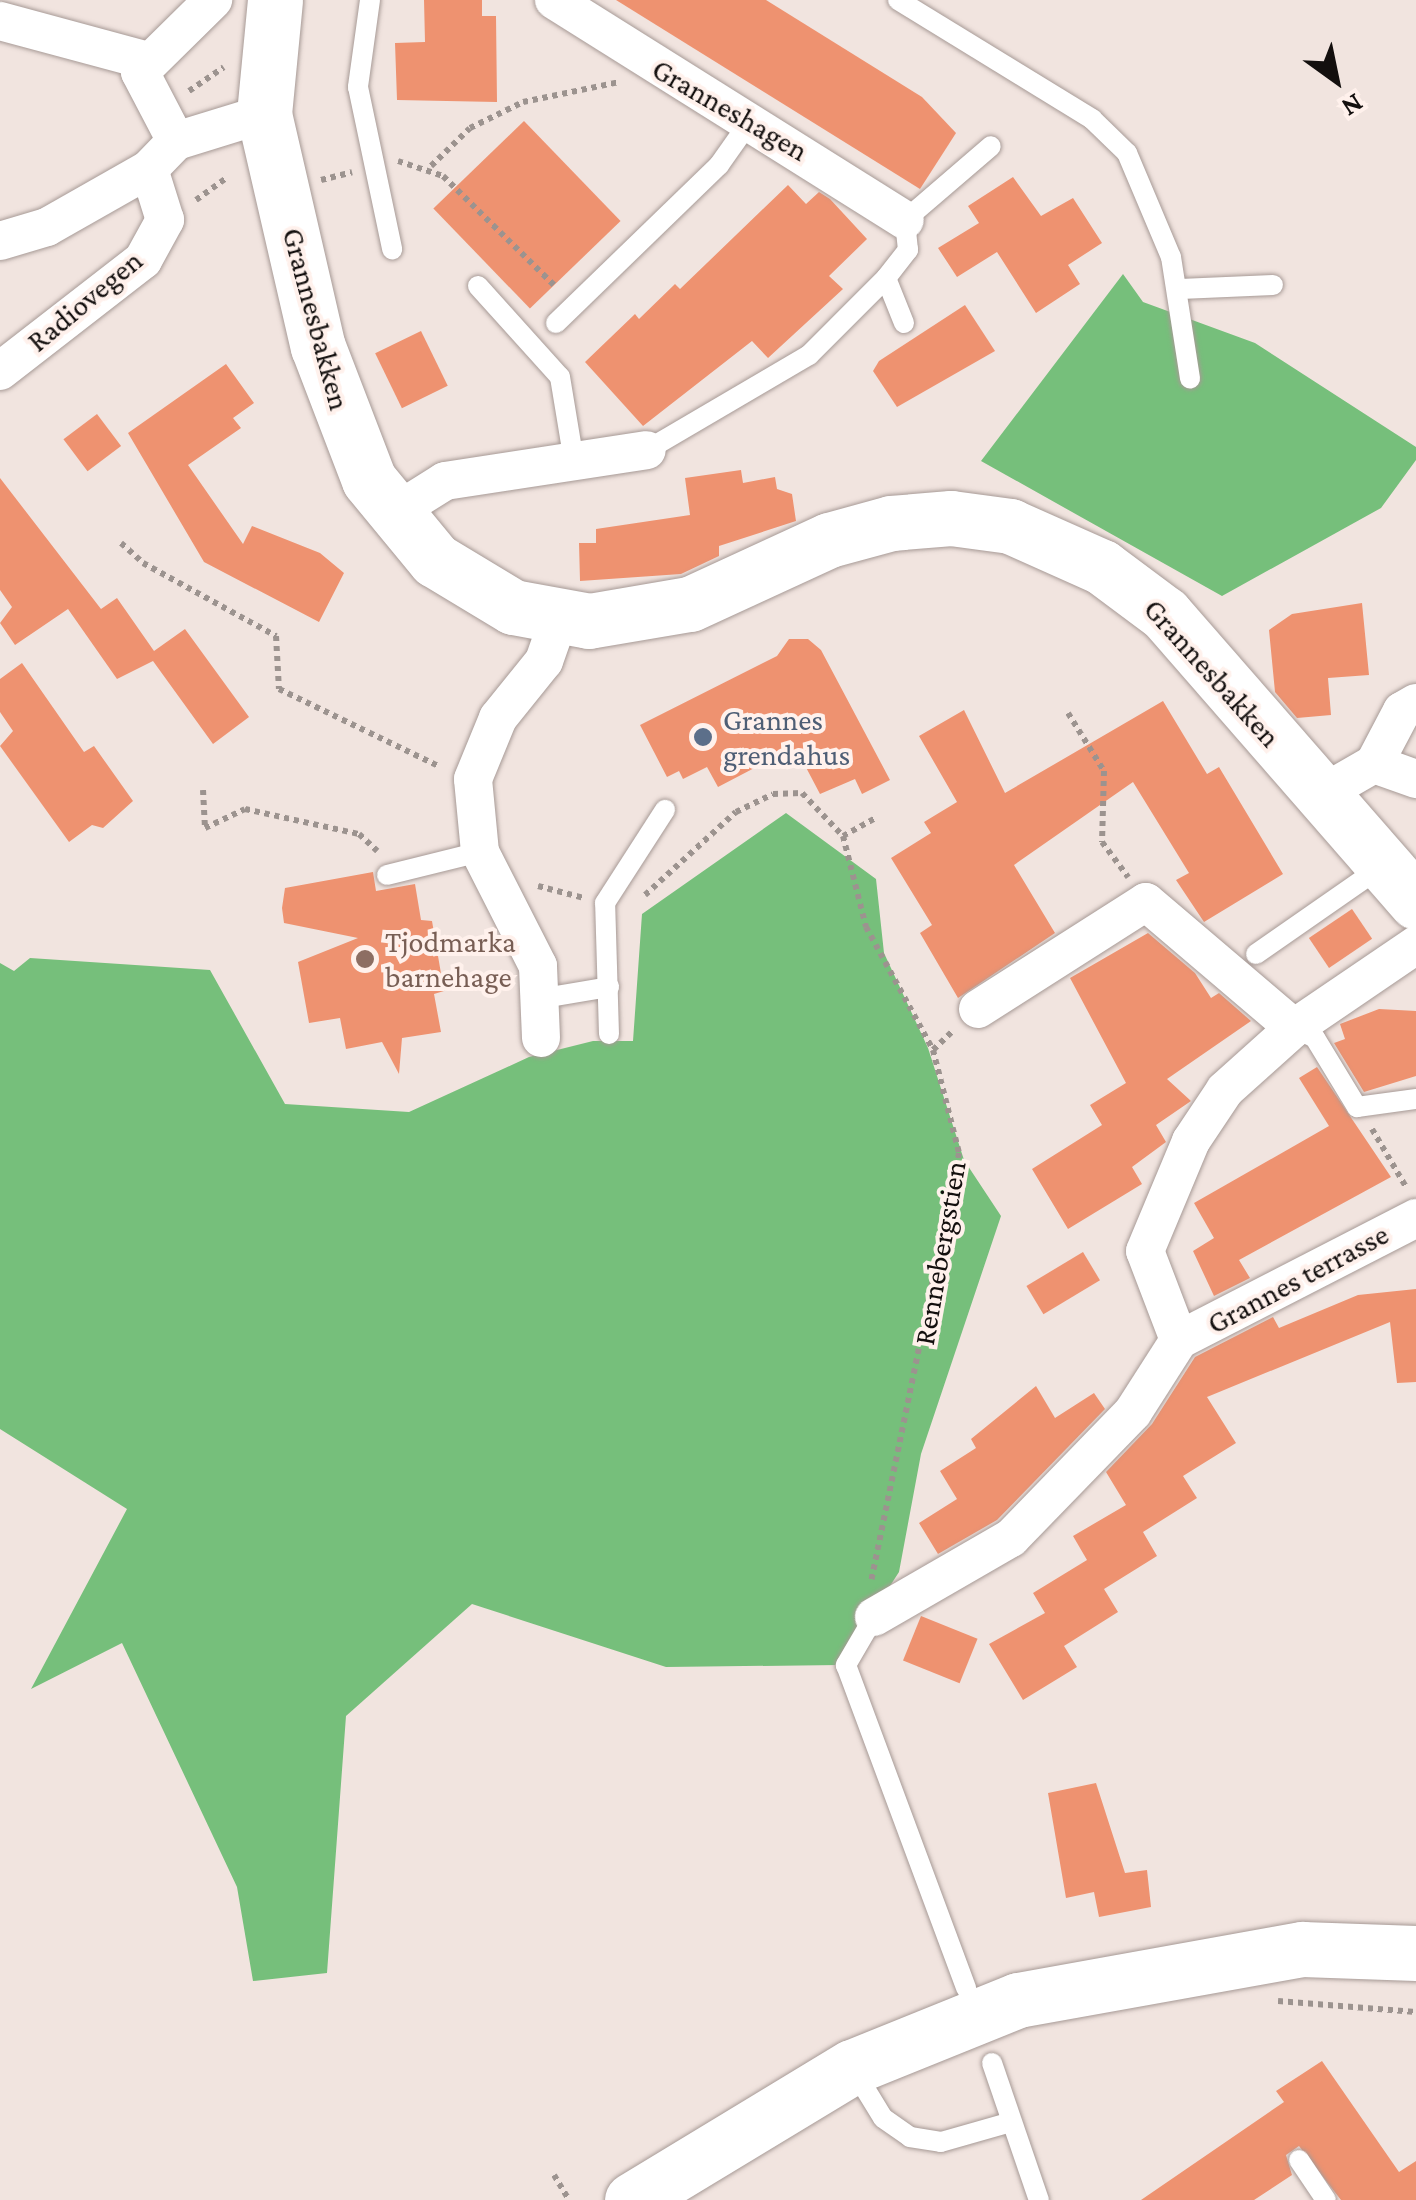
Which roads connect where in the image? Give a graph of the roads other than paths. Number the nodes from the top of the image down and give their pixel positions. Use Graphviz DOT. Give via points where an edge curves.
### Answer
graph roads {
  1 [pos="213,0"];
  2 [pos="275,0"];
  3 [pos="370,0"];
  4 [pos="554,0"];
  5 [pos="898,0"];
  6 [pos="0,21"];
  7 [pos="145,60"];
  8 [pos="264,114"];
  9 [pos="748,124"];
  10 [pos="176,141"];
  11 [pos="991,146"];
  12 [pos="149,169"];
  13 [pos="906,220"];
  14 [pos="0,241"];
  15 [pos="392,249"];
  16 [pos="886,278"];
  17 [pos="1273,285"];
  18 [pos="478,286"];
  19 [pos="1180,289"];
  20 [pos="556,323"];
  21 [pos="904,323"];
  22 [pos="0,371"];
  23 [pos="1190,380"];
  24 [pos="647,450"];
  25 [pos="574,462"];
  26 [pos="394,513"];
  27 [pos="558,621"];
  28 [pos="1416,703"];
  29 [pos="1374,764"];
  30 [pos="1416,779"];
  31 [pos="1320,794"];
  32 [pos="665,810"];
  33 [pos="480,852"];
  34 [pos="387,875"];
  35 [pos="1400,884"];
  36 [pos="1416,946"];
  37 [pos="1256,954"];
  38 [pos="609,988"];
  39 [pos="544,998"];
  40 [pos="978,1009"];
  41 [pos="1294,1028"];
  42 [pos="609,1034"];
  43 [pos="541,1038"];
  44 [pos="1416,1099"];
  45 [pos="1416,1218"];
  46 [pos="1180,1340"];
  47 [pos="874,1617"];
  48 [pos="1416,1954"];
  49 [pos="1221,1963"];
  50 [pos="1416,1982"];
  51 [pos="966,1988"];
  52 [pos="992,2064"];
  53 [pos="852,2067"];
  54 [pos="1011,2122"];
  55 [pos="1299,2160"];
  56 [pos="632,2200"];
  57 [pos="1038,2200"];
  58 [pos="1326,2200"];
  1 -- 7 [label="street"];
  2 -- 8 [label="street, Grannesbakken"];
  3 -- 15 [label="lane" via="358,87"];
  4 -- 9 [label="street, Granneshagen"];
  5 -- 19 [label="lane" via="1108,131 1142,178"];
  6 -- 7 [label="street"];
  7 -- 10 [label="street" via="141,84"];
  8 -- 10 [label="street"];
  8 -- 26 [label="street, Grannesbakken" via="318,347 351,442"];
  9 -- 13 [label="street, Granneshagen"];
  9 -- 20 [label="lane" via="720,165"];
  10 -- 12 [label="street"];
  11 -- 13 [label="lane"];
  12 -- 14 [label="street" via="47,226"];
  12 -- 22 [label="street, Radiovegen" via="166,220 142,260"];
  13 -- 16 [label="lane" via="908,250"];
  16 -- 21 [label="lane"];
  16 -- 24 [label="lane" via="809,354"];
  17 -- 19 [label="lane"];
  18 -- 25 [label="lane" via="560,378"];
  19 -- 23 [label="lane"];
  24 -- 25 [label="street"];
  25 -- 26 [label="street" via="445,481"];
  26 -- 27 [label="street, Grannesbakken" via="434,560 481,592"];
  27 -- 31 [label="street, Grannesbakken" via="690,604 829,540 891,524 951,518 1010,526 1131,584"];
  27 -- 33 [label="street" via="544,661 482,748 473,779"];
  28 -- 29 [label="street" via="1402,712"];
  29 -- 30 [label="street"];
  29 -- 31 [label="street"];
  31 -- 35 [label="street, Grannesbakken"];
  32 -- 38 [label="lane" via="605,902"];
  33 -- 34 [label="lane"];
  33 -- 39 [label="street" via="522,928"];
  35 -- 37 [label="lane"];
  36 -- 41 [label="street, Grannes terrasse"];
  38 -- 39 [label="lane"];
  38 -- 42 [label="lane"];
  39 -- 43 [label="street"];
  40 -- 41 [label="street" via="1146,902"];
  41 -- 44 [label="lane" via="1315,1038 1356,1107"];
  41 -- 46 [label="street, Grannes terrasse" via="1225,1090 1150,1226 1150,1273"];
  45 -- 46 [label="street, Grannes terrasse"];
  46 -- 47 [label="street, Grannes terrasse" via="1133,1412 1011,1538"];
  47 -- 51 [label="lane" via="846,1665"];
  48 -- 49 [label="street" via="1302,1949"];
  49 -- 50 [label="street"];
  49 -- 53 [label="street" via="1018,2000"];
  52 -- 54 [label="lane"];
  53 -- 54 [label="lane" via="883,2118 910,2137 941,2142"];
  53 -- 56 [label="street"];
  54 -- 57 [label="lane"];
  55 -- 58 [label="lane"];
}
